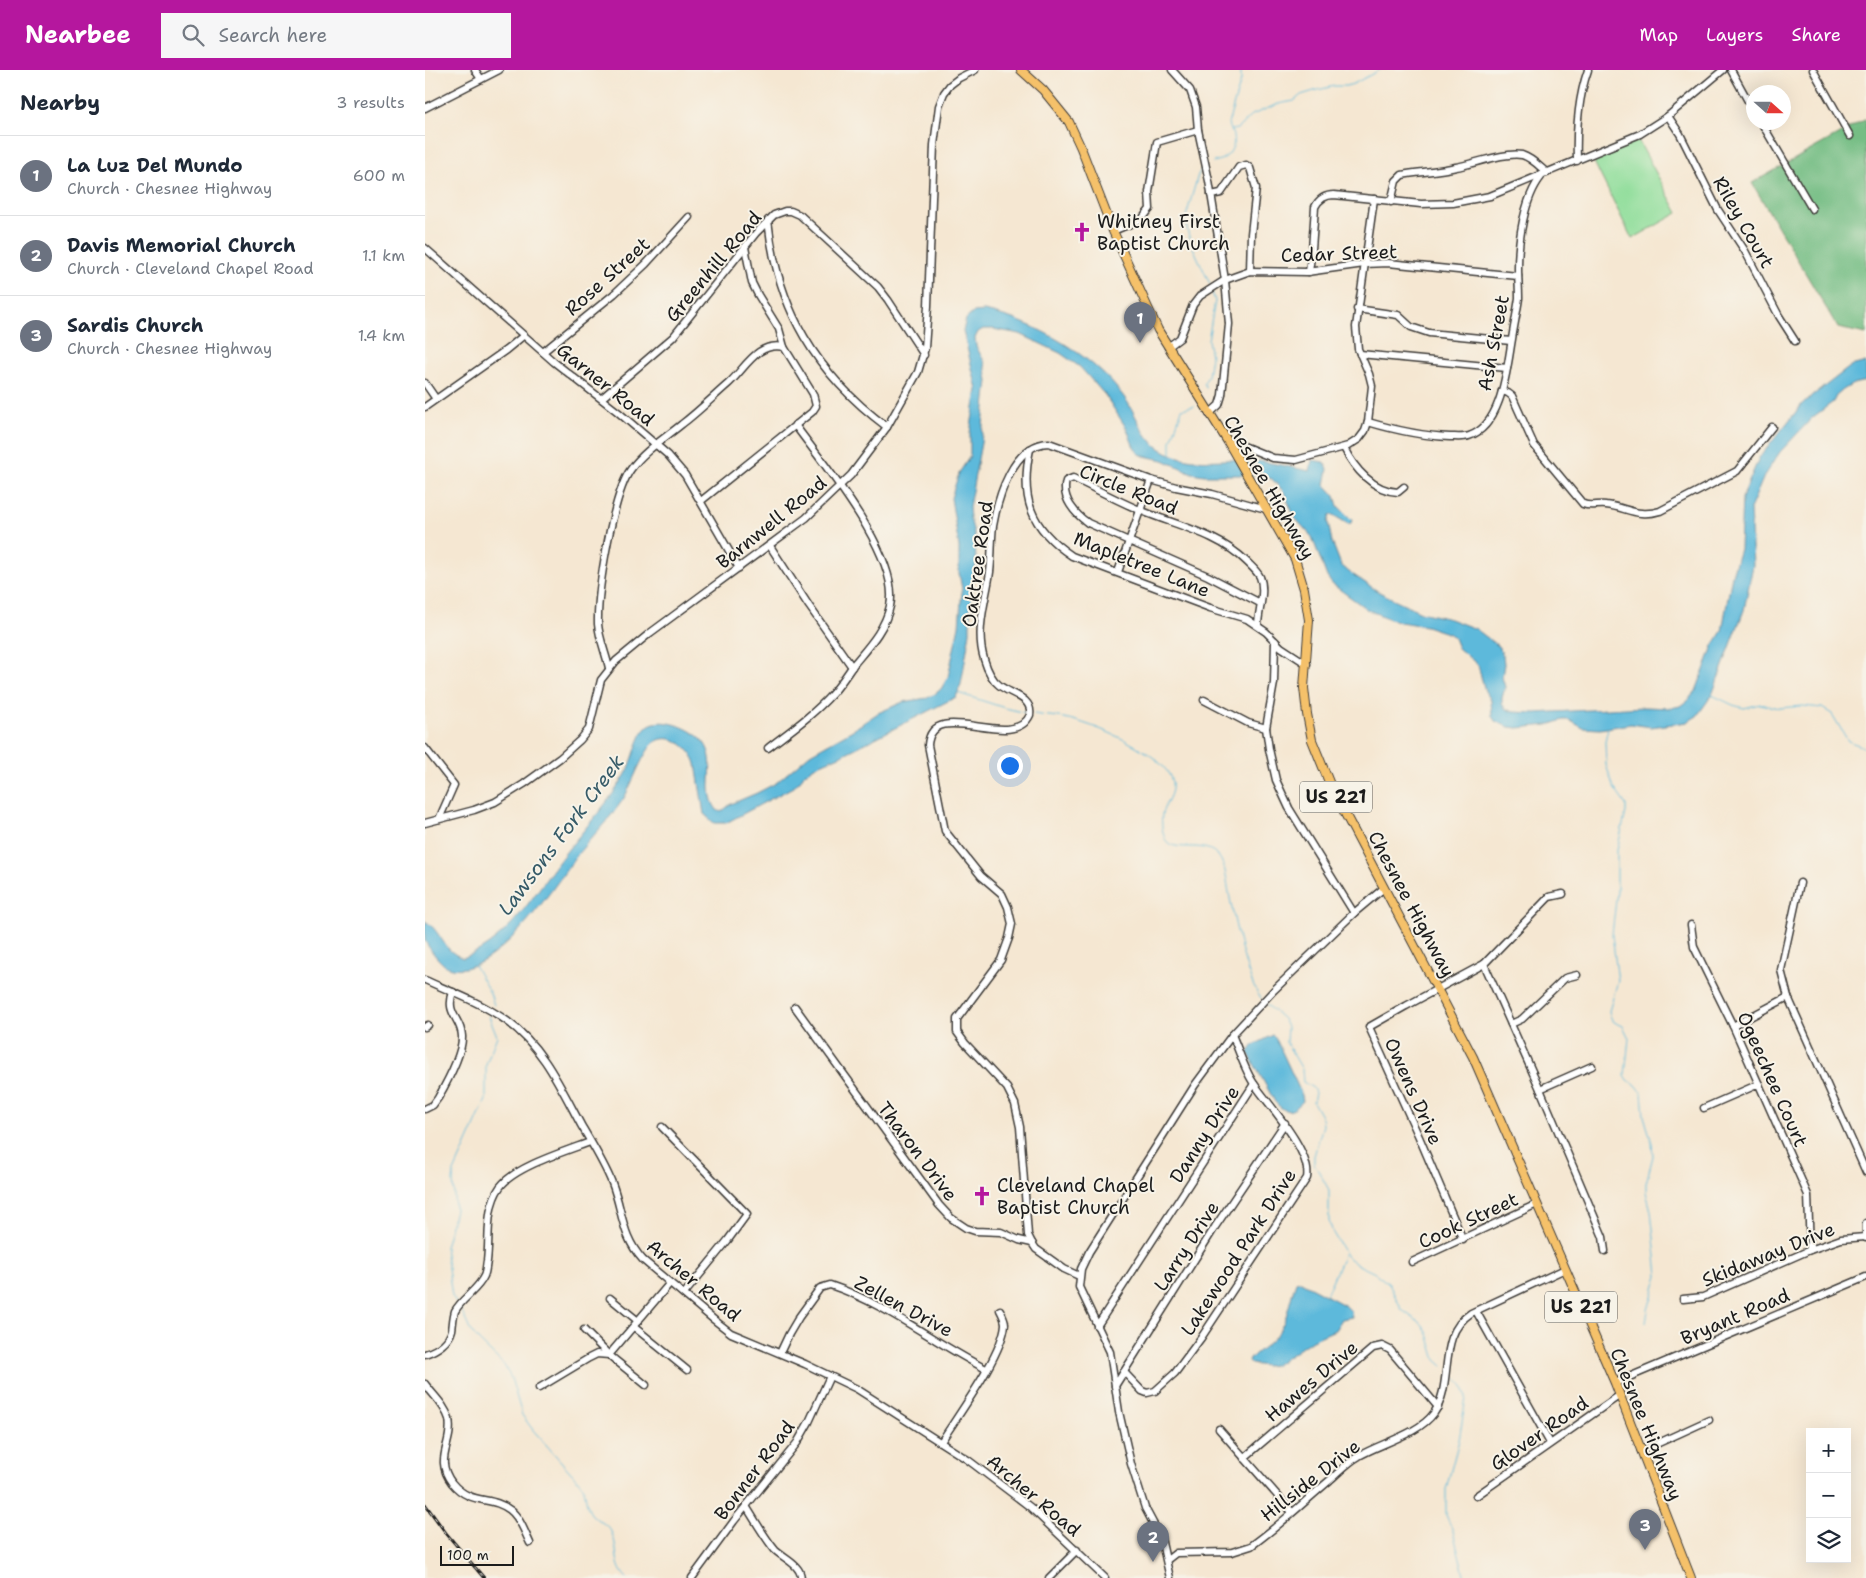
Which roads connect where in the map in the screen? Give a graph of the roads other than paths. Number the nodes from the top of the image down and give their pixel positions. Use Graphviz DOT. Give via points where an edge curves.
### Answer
graph roads {
  1 [pos="475,70"];
  2 [pos="499,70"];
  3 [pos="975,70"];
  4 [pos="1021,70"];
  5 [pos="1172,70"];
  6 [pos="1588,70"];
  7 [pos="1723,70"];
  8 [pos="1731,70"];
  9 [pos="1813,70"];
  10 [pos="481,80"];
  11 [pos="1746,97"];
  12 [pos="425,108"];
  13 [pos="1668,116"];
  14 [pos="1198,130"];
  15 [pos="1766,130"];
  16 [pos="1850,136"];
  17 [pos="1577,161"];
  18 [pos="1544,174"];
  19 [pos="1211,196"];
  20 [pos="1374,199"];
  21 [pos="1391,202"];
  22 [pos="1812,209"];
  23 [pos="689,218"];
  24 [pos="769,220"];
  25 [pos="1113,231"];
  26 [pos="745,247"];
  27 [pos="425,248"];
  28 [pos="1364,264"];
  29 [pos="1250,271"];
  30 [pos="1309,272"];
  31 [pos="1518,276"];
  32 [pos="1225,280"];
  33 [pos="1357,309"];
  34 [pos="523,336"];
  35 [pos="1511,341"];
  36 [pos="1795,341"];
  37 [pos="784,347"];
  38 [pos="1168,347"];
  39 [pos="543,352"];
  40 [pos="1360,354"];
  41 [pos="923,355"];
  42 [pos="1507,368"];
  43 [pos="425,383"];
  44 [pos="1502,391"];
  45 [pos="602,398"];
  46 [pos="436,400"];
  47 [pos="425,407"];
  48 [pos="1209,414"];
  49 [pos="1368,422"];
  50 [pos="795,425"];
  51 [pos="887,427"];
  52 [pos="1772,427"];
  53 [pos="1228,442"];
  54 [pos="657,445"];
  55 [pos="1344,448"];
  56 [pos="1030,449"];
  57 [pos="1151,480"];
  58 [pos="840,487"];
  59 [pos="1404,487"];
  60 [pos="701,502"];
  61 [pos="1264,506"];
  62 [pos="1141,510"];
  63 [pos="1129,542"];
  64 [pos="770,546"];
  65 [pos="739,568"];
  66 [pos="1118,572"];
  67 [pos="1260,603"];
  68 [pos="1258,626"];
  69 [pos="1275,642"];
  70 [pos="1307,664"];
  71 [pos="852,667"];
  72 [pos="609,668"];
  73 [pos="1204,700"];
  74 [pos="1267,728"];
  75 [pos="425,748"];
  76 [pos="767,748"];
  77 [pos="439,819"];
  78 [pos="425,823"];
  79 [pos="1800,883"];
  80 [pos="1384,888"];
  81 [pos="1563,894"];
  82 [pos="1355,914"];
  83 [pos="1691,925"];
  84 [pos="1483,964"];
  85 [pos="1577,975"];
  86 [pos="425,980"];
  87 [pos="1438,988"];
  88 [pos="453,992"];
  89 [pos="1788,997"];
  90 [pos="795,1007"];
  91 [pos="1511,1024"];
  92 [pos="1733,1026"];
  93 [pos="1232,1035"];
  94 [pos="1592,1066"];
  95 [pos="1254,1084"];
  96 [pos="1759,1084"];
  97 [pos="1540,1089"];
  98 [pos="1704,1108"];
  99 [pos="425,1110"];
  100 [pos="1285,1123"];
  101 [pos="662,1127"];
  102 [pos="590,1142"];
  103 [pos="1866,1172"];
  104 [pos="1537,1204"];
  105 [pos="1866,1223"];
  106 [pos="1866,1238"];
  107 [pos="1463,1240"];
  108 [pos="1031,1243"];
  109 [pos="1810,1250"];
  110 [pos="1605,1251"];
  111 [pos="1412,1262"];
  112 [pos="1565,1269"];
  113 [pos="1079,1276"];
  114 [pos="1866,1277"];
  115 [pos="670,1283"];
  116 [pos="684,1294"];
  117 [pos="610,1298"];
  118 [pos="1683,1299"];
  119 [pos="1000,1310"];
  120 [pos="1476,1311"];
  121 [pos="636,1324"];
  122 [pos="1097,1326"];
  123 [pos="584,1330"];
  124 [pos="780,1353"];
  125 [pos="425,1354"];
  126 [pos="609,1355"];
  127 [pos="987,1368"];
  128 [pos="687,1370"];
  129 [pos="1124,1372"];
  130 [pos="830,1376"];
  131 [pos="1615,1383"];
  132 [pos="425,1384"];
  133 [pos="646,1385"];
  134 [pos="1115,1386"];
  135 [pos="539,1388"];
  136 [pos="1620,1395"];
  137 [pos="1438,1407"];
  138 [pos="1709,1420"];
  139 [pos="1219,1429"];
  140 [pos="941,1442"];
  141 [pos="1550,1444"];
  142 [pos="1641,1452"];
  143 [pos="1244,1458"];
  144 [pos="1476,1496"];
  145 [pos="746,1506"];
  146 [pos="1292,1512"];
  147 [pos="530,1543"];
  148 [pos="1077,1550"];
  149 [pos="1167,1560"];
  150 [pos="692,1578"];
  151 [pos="801,1578"];
  152 [pos="1049,1578"];
  153 [pos="1105,1578"];
  154 [pos="1170,1578"];
  155 [pos="1691,1578"];
  1 -- 10 [label="street"];
  2 -- 10 [label="street"];
  3 -- 41 [label="street, Barnwell Road" via="951,85 939,106"];
  4 -- 25 [label="main road, Chesnee Highway / US 221" via="1047,94 1069,122"];
  5 -- 14 [label="street" via="1194,98"];
  6 -- 17 [label="street" via="1583,86"];
  7 -- 13 [label="street"];
  8 -- 11 [label="street"];
  9 -- 16 [label="street"];
  10 -- 12 [label="street"];
  13 -- 17 [label="street" via="1640,134"];
  13 -- 36 [label="street, Riley Court" via="1718,210 1745,251"];
  14 -- 19 [label="street"];
  14 -- 25 [label="street" via="1157,142 1149,192 1151,207 1142,218"];
  15 -- 22 [label="street"];
  17 -- 18 [label="street"];
  18 -- 21 [label="street" via="1502,192 1475,199 1437,204"];
  18 -- 21 [label="street" via="1524,156 1503,156 1402,175 1396,181"];
  18 -- 31 [label="street, Ash Street" via="1531,191 1518,256"];
  19 -- 29 [label="street" via="1221,194 1239,167 1250,168 1255,188"];
  19 -- 32 [label="street"];
  20 -- 21 [label="street"];
  20 -- 28 [label="street"];
  20 -- 30 [label="street" via="1334,195 1320,199 1315,207"];
  23 -- 39 [label="street, Rose Street" via="614,294"];
  24 -- 26 [label="street, Greenhill Road"];
  24 -- 41 [label="street, Greenhill Road" via="780,212 791,211 809,222 878,287"];
  24 -- 51 [label="street" via="778,277 800,331 833,378 860,406"];
  25 -- 38 [label="main road, Chesnee Highway / US 221"];
  26 -- 37 [label="street" via="752,282 779,329"];
  26 -- 45 [label="street, Greenhill Road" via="673,337"];
  27 -- 34 [label="street, Garner Road"];
  28 -- 30 [label="street, Cedar Street"];
  28 -- 31 [label="street, Cedar Street"];
  28 -- 33 [label="street"];
  29 -- 30 [label="street, Cedar Street"];
  29 -- 32 [label="street, Cedar Street"];
  31 -- 35 [label="street, Ash Street" via="1519,297"];
  32 -- 38 [label="street, Cedar Street" via="1196,300 1182,334"];
  32 -- 48 [label="street" via="1229,324 1223,394 1219,405"];
  33 -- 35 [label="street" via="1398,315 1411,327 1429,333"];
  33 -- 40 [label="street" via="1356,338"];
  34 -- 39 [label="street, Garner Road"];
  34 -- 46 [label="street"];
  35 -- 42 [label="street, Ash Street"];
  37 -- 50 [label="street" via="816,402 814,409"];
  37 -- 54 [label="street" via="773,346 757,352 733,380"];
  38 -- 48 [label="main road, Chesnee Highway / US 221"];
  39 -- 45 [label="street, Garner Road"];
  40 -- 42 [label="street"];
  40 -- 49 [label="street" via="1372,386"];
  41 -- 51 [label="street, Barnwell Road" via="909,389"];
  42 -- 44 [label="street, Ash Street"];
  43 -- 46 [label="street"];
  44 -- 49 [label="street, Ash Street" via="1487,424 1468,436 1415,434"];
  44 -- 52 [label="street" via="1513,396 1536,449 1583,504 1605,505 1635,513 1653,513 1737,472"];
  45 -- 54 [label="street, Garner Road"];
  46 -- 47 [label="street"];
  48 -- 53 [label="main road, Chesnee Highway / US 221"];
  49 -- 55 [label="street" via="1359,439"];
  50 -- 58 [label="street"];
  50 -- 60 [label="street"];
  51 -- 58 [label="street, Barnwell Road"];
  53 -- 55 [label="street" via="1288,460"];
  53 -- 61 [label="main road, Chesnee Highway / US 221"];
  54 -- 60 [label="street, Garner Road" via="685,475"];
  54 -- 72 [label="street" via="632,468 618,499 598,619"];
  55 -- 59 [label="street" via="1353,464 1370,480 1389,492 1398,492"];
  56 -- 57 [label="street" via="1054,444"];
  56 -- 66 [label="street, Mapletree Lane" via="1026,492 1039,524 1053,542 1072,556"];
  56 -- 108 [label="street, Oaktree Road" via="1013,469 996,511 981,633 983,656 993,680 1025,701 1030,715 1023,724 1001,729 941,725 932,732 928,745 945,831 981,876 1002,894 1011,916 1011,930 1001,960 960,1014 956,1028 965,1043 1007,1088 1015,1104"];
  57 -- 61 [label="street"];
  57 -- 62 [label="street"];
  58 -- 64 [label="street, Barnwell Road"];
  58 -- 71 [label="street" via="879,550 891,586 885,622"];
  60 -- 65 [label="street, Garner Road"];
  61 -- 70 [label="main road, Chesnee Highway / US 221" via="1289,547 1301,576 1309,620"];
  62 -- 63 [label="street"];
  62 -- 63 [label="street, Circle Road" via="1073,478 1065,483 1071,507 1082,519"];
  62 -- 67 [label="street, Circle Road" via="1222,542 1238,552 1261,579"];
  63 -- 66 [label="street"];
  63 -- 67 [label="street, Circle Road" via="1208,576"];
  64 -- 65 [label="street, Barnwell Road"];
  64 -- 71 [label="street"];
  65 -- 72 [label="street, Barnwell Road" via="629,648"];
  66 -- 68 [label="street, Mapletree Lane" via="1247,619"];
  67 -- 68 [label="street, Circle Road"];
  68 -- 69 [label="street, Mapletree Lane"];
  69 -- 70 [label="street, Mapletree Lane"];
  69 -- 74 [label="street" via="1274,683"];
  70 -- 80 [label="main road, Chesnee Highway / US 221" via="1306,707 1318,758"];
  71 -- 76 [label="street" via="820,707"];
  72 -- 77 [label="street, Barnwell Road" via="598,688 592,724 580,740 543,771 495,802"];
  73 -- 74 [label="street" via="1248,723"];
  74 -- 82 [label="street" via="1272,765 1282,795"];
  75 -- 77 [label="street" via="454,784"];
  77 -- 78 [label="street, Barnwell Road"];
  79 -- 89 [label="street" via="1781,970"];
  80 -- 82 [label="street"];
  80 -- 87 [label="main road, Chesnee Highway / US 221"];
  81 -- 84 [label="street" via="1549,897"];
  82 -- 93 [label="street" via="1274,990"];
  83 -- 92 [label="street, Ogeechee Court" via="1694,947"];
  84 -- 87 [label="street"];
  84 -- 91 [label="street"];
  85 -- 91 [label="street" via="1565,978 1522,1019"];
  86 -- 88 [label="street, Archer Road"];
  87 -- 104 [label="main road, Chesnee Highway / US 221" via="1473,1057"];
  87 -- 107 [label="street, Owens Drive" via="1369,1028"];
  88 -- 99 [label="street" via="449,1004 461,1031 461,1046 438,1098"];
  88 -- 102 [label="street, Archer Road" via="497,1014 533,1044 547,1062"];
  89 -- 92 [label="street"];
  89 -- 103 [label="street"];
  90 -- 108 [label="street, Tharon Drive" via="944,1212 971,1230 1001,1232"];
  91 -- 97 [label="street"];
  92 -- 96 [label="street, Ogeechee Court"];
  93 -- 95 [label="street, Lakewood Park Drive"];
  93 -- 113 [label="street" via="1195,1085 1089,1252"];
  94 -- 97 [label="street"];
  95 -- 100 [label="street, Lakewood Park Drive"];
  95 -- 122 [label="street, Danny Drive"];
  96 -- 98 [label="street"];
  96 -- 109 [label="street, Ogeechee Court" via="1808,1195"];
  97 -- 110 [label="street" via="1603,1237"];
  100 -- 129 [label="street, Larry Drive"];
  100 -- 129 [label="street, Lakewood Park Drive" via="1307,1165 1305,1182 1201,1338 1170,1378 1155,1391 1147,1392 1142,1391"];
  101 -- 116 [label="street" via="746,1211 746,1216"];
  102 -- 115 [label="street, Archer Road" via="612,1182 630,1244"];
  102 -- 125 [label="street" via="536,1163 510,1176 500,1186 489,1221 485,1275 455,1313 449,1338"];
  104 -- 107 [label="street, Cook Street"];
  104 -- 112 [label="main road, Chesnee Highway / US 221"];
  105 -- 106 [label="street"];
  106 -- 109 [label="street, Skidaway Drive" via="1841,1239"];
  107 -- 111 [label="street, Cook Street"];
  108 -- 113 [label="street, Tharon Drive" via="1064,1269"];
  109 -- 118 [label="street, Skidaway Drive" via="1703,1297"];
  112 -- 120 [label="street, Hillside Drive"];
  112 -- 131 [label="main road, Chesnee Highway / US 221"];
  113 -- 122 [label="street" via="1081,1292"];
  114 -- 131 [label="street, Bryant Road"];
  115 -- 116 [label="street, Archer Road"];
  115 -- 121 [label="street"];
  116 -- 124 [label="street, Archer Road" via="731,1332"];
  117 -- 121 [label="street"];
  119 -- 127 [label="street" via="1005,1322 1002,1338"];
  120 -- 137 [label="street, Hillside Drive" via="1461,1320 1452,1336"];
  120 -- 141 [label="street"];
  121 -- 126 [label="street"];
  121 -- 128 [label="street"];
  122 -- 134 [label="street" via="1110,1352"];
  123 -- 126 [label="street"];
  124 -- 127 [label="street, Zellen Drive" via="810,1302 822,1286 830,1285 892,1313"];
  124 -- 130 [label="street, Archer Road"];
  126 -- 133 [label="street"];
  126 -- 135 [label="street" via="597,1354"];
  127 -- 140 [label="street"];
  129 -- 134 [label="street, Larry Drive"];
  130 -- 140 [label="street, Archer Road" via="871,1397"];
  130 -- 145 [label="street, Bonner Road" via="801,1436"];
  131 -- 136 [label="main road, Chesnee Highway / US 221"];
  132 -- 147 [label="street" via="449,1419 449,1436 443,1457 445,1470 452,1482 469,1497 501,1504 512,1511"];
  134 -- 149 [label="street" via="1137,1485 1161,1538"];
  136 -- 141 [label="street, Glover Road"];
  136 -- 142 [label="main road, Chesnee Highway / US 221"];
  137 -- 143 [label="street, Hawes Drive" via="1390,1350 1379,1346 1356,1361"];
  137 -- 146 [label="street, Hillside Drive" via="1421,1426 1355,1459"];
  138 -- 142 [label="street"];
  139 -- 143 [label="street"];
  140 -- 148 [label="street, Archer Road" via="1000,1483"];
  141 -- 144 [label="street, Glover Road"];
  142 -- 155 [label="main road, Chesnee Highway / US 221"];
  143 -- 146 [label="street"];
  145 -- 150 [label="street, Bonner Road"];
  145 -- 151 [label="street" via="775,1550 801,1573"];
  146 -- 149 [label="street, Hillside Drive" via="1245,1549 1176,1552"];
  148 -- 152 [label="street"];
  148 -- 153 [label="street, Archer Road"];
  149 -- 154 [label="street"];
}
